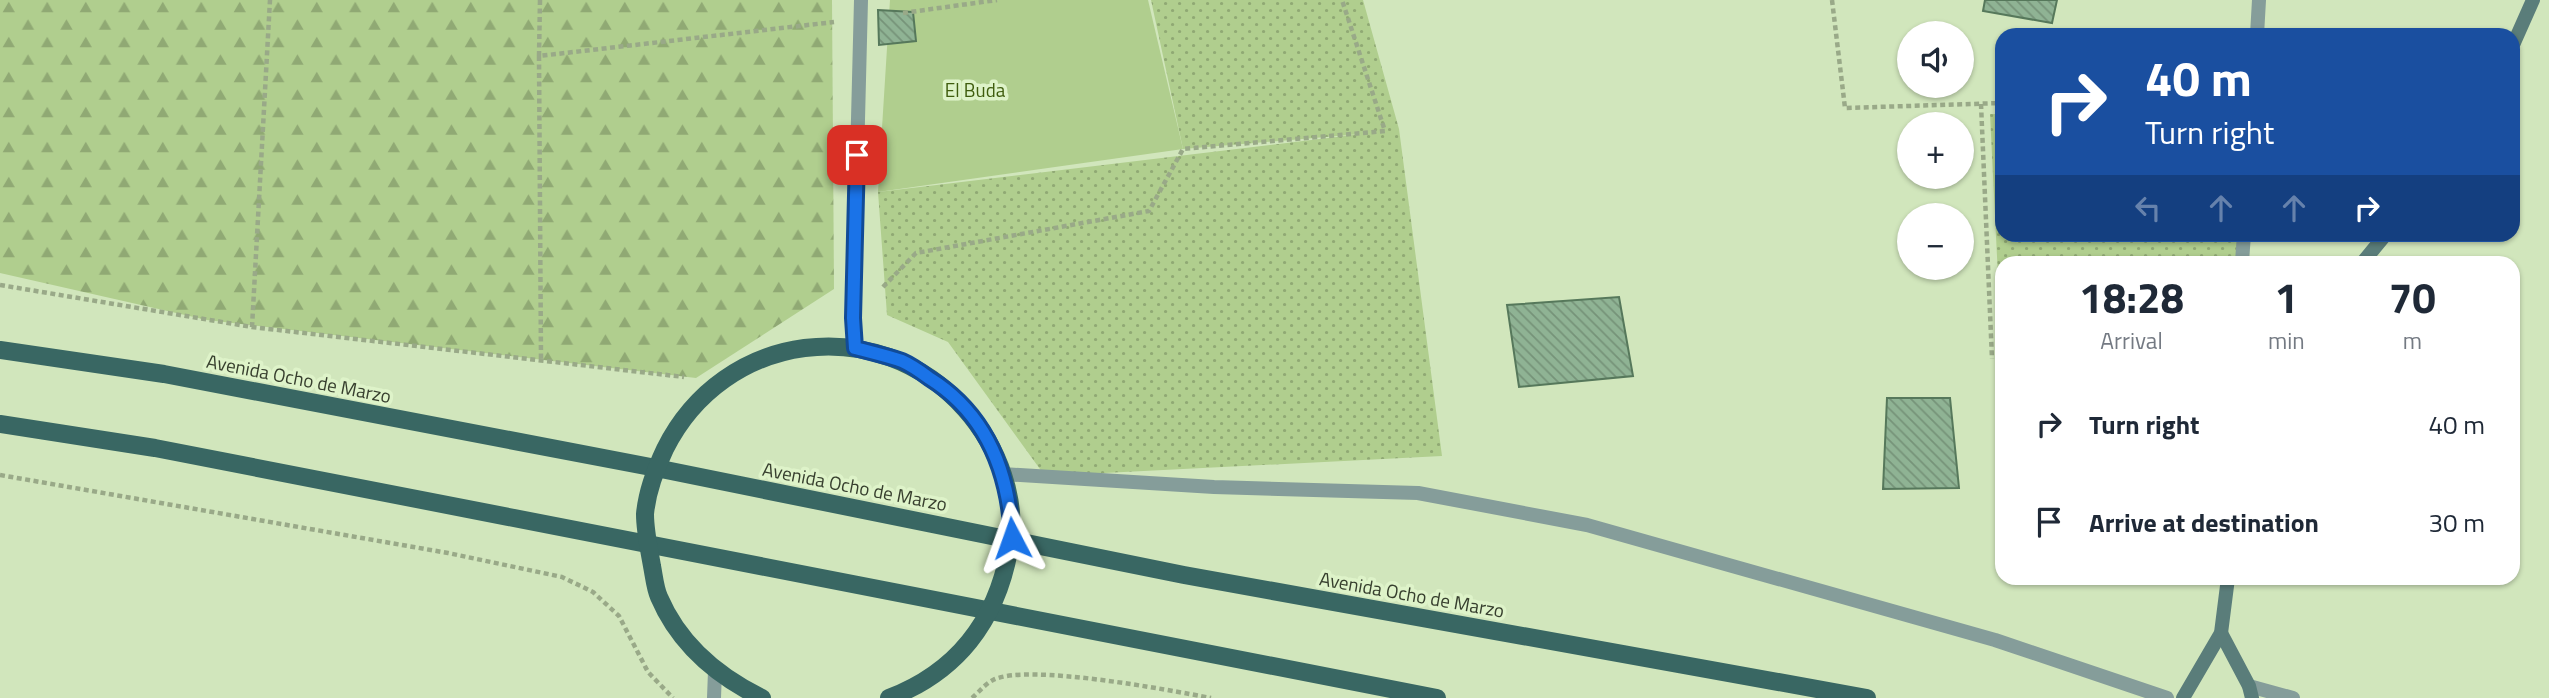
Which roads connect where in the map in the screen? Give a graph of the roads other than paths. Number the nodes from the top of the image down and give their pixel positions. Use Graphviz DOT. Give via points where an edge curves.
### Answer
graph roads {
  1 [pos="861,0"];
  2 [pos="2259,0"];
  3 [pos="2533,0"];
  4 [pos="2257,28"];
  5 [pos="2520,29"];
  6 [pos="2379,242"];
  7 [pos="2368,256"];
  8 [pos="855,348"];
  9 [pos="0,350"];
  10 [pos="0,424"];
  11 [pos="656,468"];
  12 [pos="1003,474"];
  13 [pos="1012,538"];
  14 [pos="648,543"];
  15 [pos="2227,585"];
  16 [pos="990,613"];
  17 [pos="2221,633"];
  18 [pos="715,671"];
  19 [pos="2250,692"];
  20 [pos="714,698"];
  21 [pos="762,698"];
  22 [pos="889,698"];
  23 [pos="1437,698"];
  24 [pos="1867,698"];
  25 [pos="2167,698"];
  26 [pos="2183,698"];
  27 [pos="2293,698"];
  1 -- 8 [label="street"];
  2 -- 4 [label="street"];
  3 -- 5 [label="main road"];
  6 -- 7 [label="main road"];
  8 -- 11 [label="main road" via="807,346 761,358 719,381 678,424"];
  8 -- 12 [label="main road" via="904,362 947,389 981,428"];
  9 -- 11 [label="main road, Avenida Ocho de Marzo" via="164,374"];
  10 -- 14 [label="main road" via="155,448"];
  11 -- 13 [label="main road, Avenida Ocho de Marzo"];
  11 -- 14 [label="main road" via="645,513"];
  12 -- 13 [label="main road"];
  12 -- 25 [label="street" via="1418,493 1457,500 1614,533 1995,640"];
  13 -- 16 [label="main road" via="1004,580"];
  13 -- 24 [label="main road, Avenida Ocho de Marzo" via="1184,575"];
  14 -- 16 [label="main road"];
  14 -- 18 [label="main road" via="658,596 682,637"];
  15 -- 17 [label="main road"];
  16 -- 22 [label="main road" via="959,656 916,688"];
  16 -- 23 [label="main road"];
  17 -- 19 [label="main road"];
  17 -- 26 [label="main road"];
  18 -- 20 [label="street"];
  18 -- 21 [label="main road"];
  19 -- 27 [label="street"];
}
